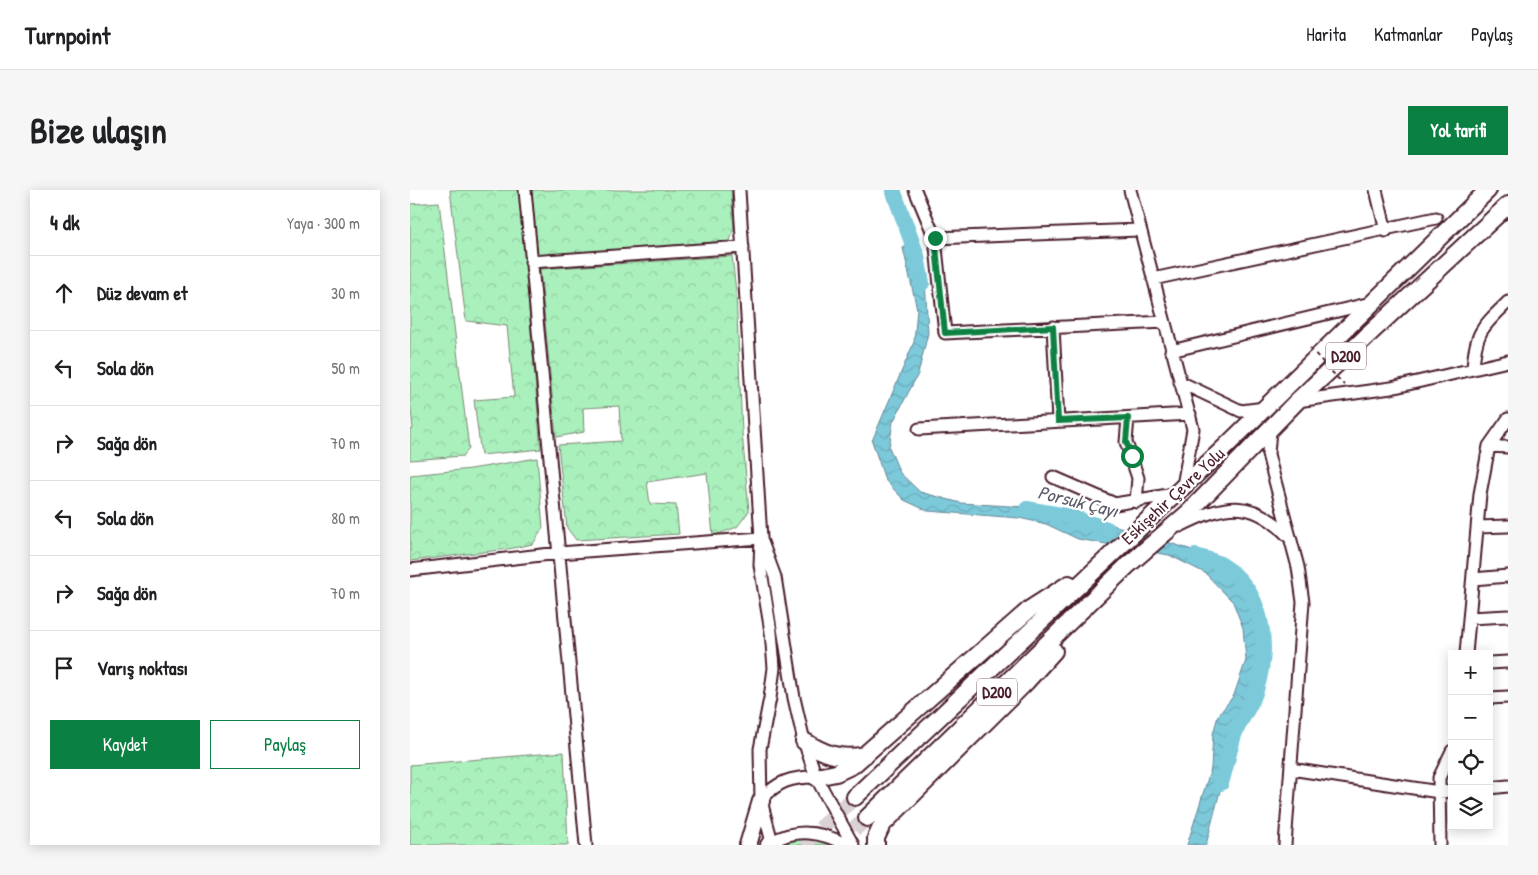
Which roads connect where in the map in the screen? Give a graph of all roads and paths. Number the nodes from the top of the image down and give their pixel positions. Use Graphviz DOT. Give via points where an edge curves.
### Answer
graph roads {
  1 [pos="525,190"];
  2 [pos="739,190"];
  3 [pos="916,190"];
  4 [pos="1376,190"];
  5 [pos="1488,190"];
  6 [pos="1133,191"];
  7 [pos="1508,205"];
  8 [pos="1436,218"];
  9 [pos="1140,230"];
  10 [pos="1386,231"];
  11 [pos="935,238"];
  12 [pos="743,247"];
  13 [pos="531,262"];
  14 [pos="1153,279"];
  15 [pos="1373,302"];
  16 [pos="1508,302"];
  17 [pos="1164,322"];
  18 [pos="1053,327"];
  19 [pos="1310,348"];
  20 [pos="1171,351"];
  21 [pos="1508,361"];
  22 [pos="1473,369"];
  23 [pos="1180,382"];
  24 [pos="1344,385"];
  25 [pos="1298,401"];
  26 [pos="1265,408"];
  27 [pos="1190,414"];
  28 [pos="1128,418"];
  29 [pos="1508,420"];
  30 [pos="1058,421"];
  31 [pos="920,429"];
  32 [pos="1270,430"];
  33 [pos="1489,446"];
  34 [pos="1508,447"];
  35 [pos="1053,477"];
  36 [pos="1179,490"];
  37 [pos="1136,502"];
  38 [pos="1508,526"];
  39 [pos="1477,527"];
  40 [pos="1165,534"];
  41 [pos="761,538"];
  42 [pos="1292,540"];
  43 [pos="558,554"];
  44 [pos="1100,564"];
  45 [pos="1128,566"];
  46 [pos="410,570"];
  47 [pos="1508,576"];
  48 [pos="1473,579"];
  49 [pos="1508,616"];
  50 [pos="1469,618"];
  51 [pos="1466,650"];
  52 [pos="1508,662"];
  53 [pos="1493,663"];
  54 [pos="1508,697"];
  55 [pos="1493,698"];
  56 [pos="804,740"];
  57 [pos="865,755"];
  58 [pos="1448,759"];
  59 [pos="1291,769"];
  60 [pos="816,777"];
  61 [pos="1508,786"];
  62 [pos="1493,788"];
  63 [pos="1448,791"];
  64 [pos="1439,792"];
  65 [pos="855,797"];
  66 [pos="761,801"];
  67 [pos="867,818"];
  68 [pos="772,844"];
  69 [pos="586,845"];
  70 [pos="748,845"];
  71 [pos="847,845"];
  72 [pos="854,845"];
  73 [pos="876,845"];
  74 [pos="1285,845"];
  75 [pos="1440,845"];
  1 -- 13 [label="street"];
  2 -- 12 [label="street"];
  3 -- 11 [label="street"];
  4 -- 10 [label="street"];
  5 -- 15 [label="highway, Eskişehir Çevre Yolu / D200"];
  6 -- 9 [label="street"];
  7 -- 25 [label="highway, Eskişehir Çevre Yolu / D200"];
  8 -- 10 [label="street"];
  9 -- 11 [label="street"];
  9 -- 14 [label="street"];
  10 -- 14 [label="street"];
  11 -- 18 [label="street" via="945,333"];
  12 -- 13 [label="street"];
  12 -- 41 [label="street"];
  13 -- 43 [label="street"];
  14 -- 17 [label="street"];
  15 -- 20 [label="street"];
  15 -- 26 [label="highway, Eskişehir Çevre Yolu / D200"];
  16 -- 22 [label="street" via="1476,338"];
  17 -- 18 [label="street"];
  17 -- 20 [label="street"];
  18 -- 30 [label="street"];
  19 -- 24 [label="path, bridge"];
  20 -- 23 [label="street"];
  21 -- 22 [label="street"];
  22 -- 25 [label="street" via="1391,388"];
  23 -- 26 [label="street" via="1241,411"];
  23 -- 27 [label="street"];
  25 -- 32 [label="highway, Eskişehir Çevre Yolu / D200"];
  26 -- 36 [label="highway, Eskişehir Çevre Yolu / D200"];
  27 -- 28 [label="street"];
  27 -- 36 [label="street" via="1193,429"];
  28 -- 30 [label="street"];
  28 -- 37 [label="street" via="1126,442 1138,478"];
  29 -- 33 [label="street"];
  30 -- 31 [label="street"];
  32 -- 40 [label="highway, Eskişehir Çevre Yolu / D200"];
  32 -- 42 [label="street" via="1270,466"];
  33 -- 34 [label="street"];
  33 -- 39 [label="street"];
  35 -- 37 [label="street" via="1116,504"];
  36 -- 37 [label="street"];
  36 -- 44 [label="highway, Eskişehir Çevre Yolu / D200"];
  38 -- 39 [label="street"];
  39 -- 48 [label="street"];
  40 -- 42 [label="street" via="1218,509 1235,508 1261,515 1280,527"];
  40 -- 45 [label="highway, Eskişehir Çevre Yolu / D200"];
  41 -- 43 [label="street"];
  41 -- 56 [label="street" via="775,576 794,698"];
  41 -- 66 [label="street" via="760,565 774,668 760,749"];
  42 -- 59 [label="street" via="1303,602"];
  43 -- 46 [label="street"];
  43 -- 69 [label="street"];
  44 -- 57 [label="highway" via="1030,609"];
  44 -- 65 [label="highway, Eskişehir Çevre Yolu / D200"];
  45 -- 67 [label="highway, Eskişehir Çevre Yolu / D200"];
  45 -- 73 [label="highway" via="1026,682 882,825"];
  47 -- 48 [label="street"];
  48 -- 50 [label="street"];
  49 -- 50 [label="street"];
  50 -- 51 [label="street"];
  52 -- 53 [label="street"];
  54 -- 55 [label="street"];
  56 -- 57 [label="highway" via="835,757"];
  56 -- 60 [label="street"];
  57 -- 60 [label="highway" via="836,773"];
  58 -- 64 [label="street" via="1439,778"];
  59 -- 64 [label="street"];
  59 -- 74 [label="street"];
  60 -- 66 [label="street" via="780,782"];
  60 -- 72 [label="street"];
  61 -- 62 [label="street"];
  63 -- 64 [label="street"];
  64 -- 75 [label="street"];
  66 -- 68 [label="street"];
  66 -- 70 [label="highway"];
  68 -- 71 [label="street" via="784,835 806,832"];
}
